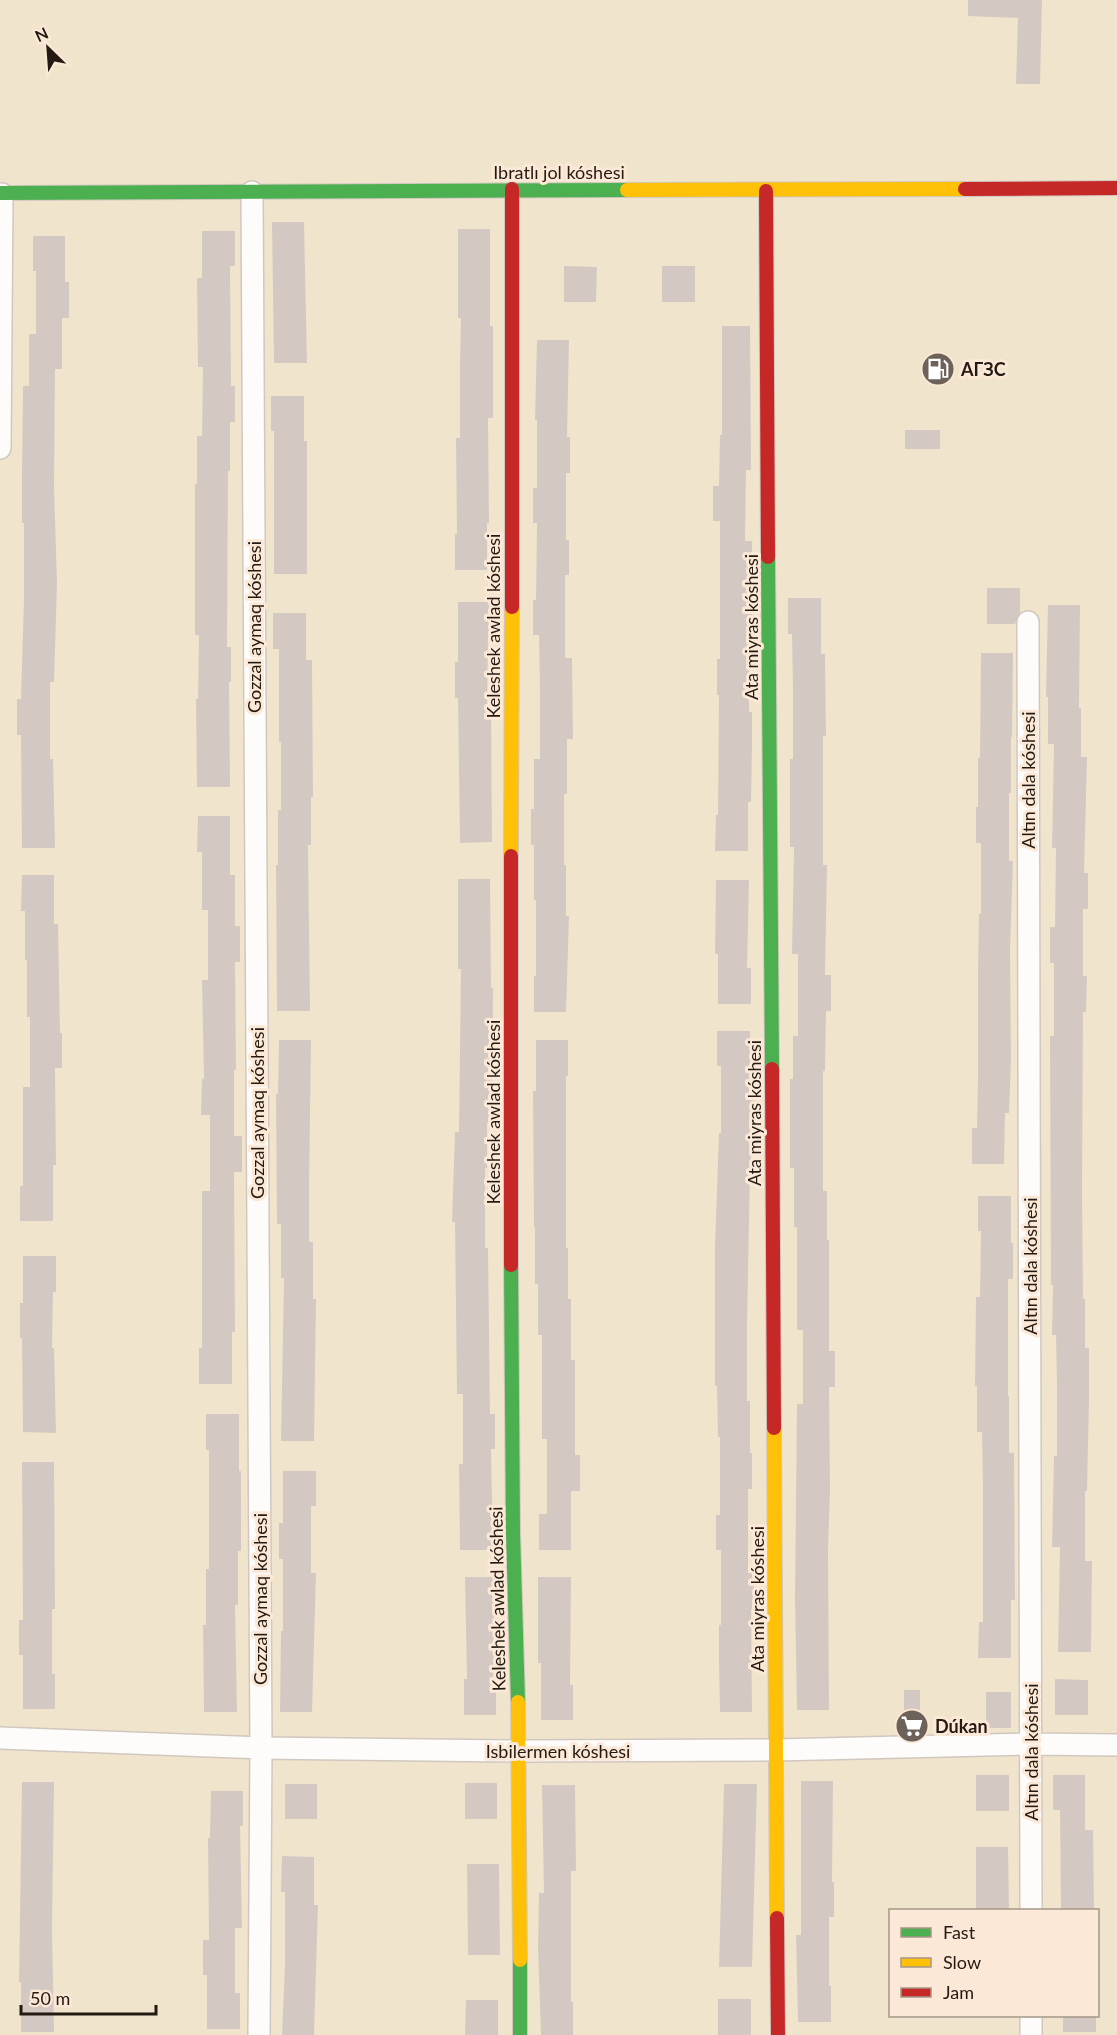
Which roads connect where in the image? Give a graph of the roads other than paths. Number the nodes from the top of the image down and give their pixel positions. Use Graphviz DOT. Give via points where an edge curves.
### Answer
graph roads {
  1 [pos="1117,188"];
  2 [pos="512,189"];
  3 [pos="766,191"];
  4 [pos="252,192"];
  5 [pos="1,194"];
  6 [pos="0,448"];
  7 [pos="1028,622"];
  8 [pos="0,1738"];
  9 [pos="1031,1744"];
  10 [pos="1117,1745"];
  11 [pos="261,1748"];
  12 [pos="776,1750"];
  13 [pos="519,1751"];
  14 [pos="1031,1909"];
  15 [pos="1031,2017"];
  16 [pos="259,2035"];
  17 [pos="520,2035"];
  18 [pos="778,2035"];
  19 [pos="1031,2035"];
  1 -- 3 [label="street, Ibratlı jol kóshesi"];
  2 -- 3 [label="street, Ibratlı jol kóshesi"];
  2 -- 4 [label="street, Ibratlı jol kóshesi"];
  2 -- 13 [label="street, Keleshek awlad kóshesi" via="511,1282"];
  3 -- 12 [label="street, Ata miyras kóshesi"];
  4 -- 5 [label="street, Ibratlı jol kóshesi"];
  4 -- 11 [label="street, Gozzal aymaq kóshesi"];
  5 -- 6 [label="street"];
  7 -- 9 [label="street, Altın dala kóshesi"];
  8 -- 11 [label="street, Isbilermen kóshesi"];
  9 -- 10 [label="street, Isbilermen kóshesi"];
  9 -- 12 [label="street, Isbilermen kóshesi"];
  9 -- 14 [label="street, Altın dala kóshesi"];
  11 -- 13 [label="street, Isbilermen kóshesi"];
  11 -- 16 [label="street, Gozzal aymaq kóshesi"];
  12 -- 13 [label="street, Isbilermen kóshesi"];
  12 -- 18 [label="street, Ata miyras kóshesi"];
  13 -- 17 [label="street, Keleshek awlad kóshesi"];
  15 -- 19 [label="street"];
}
